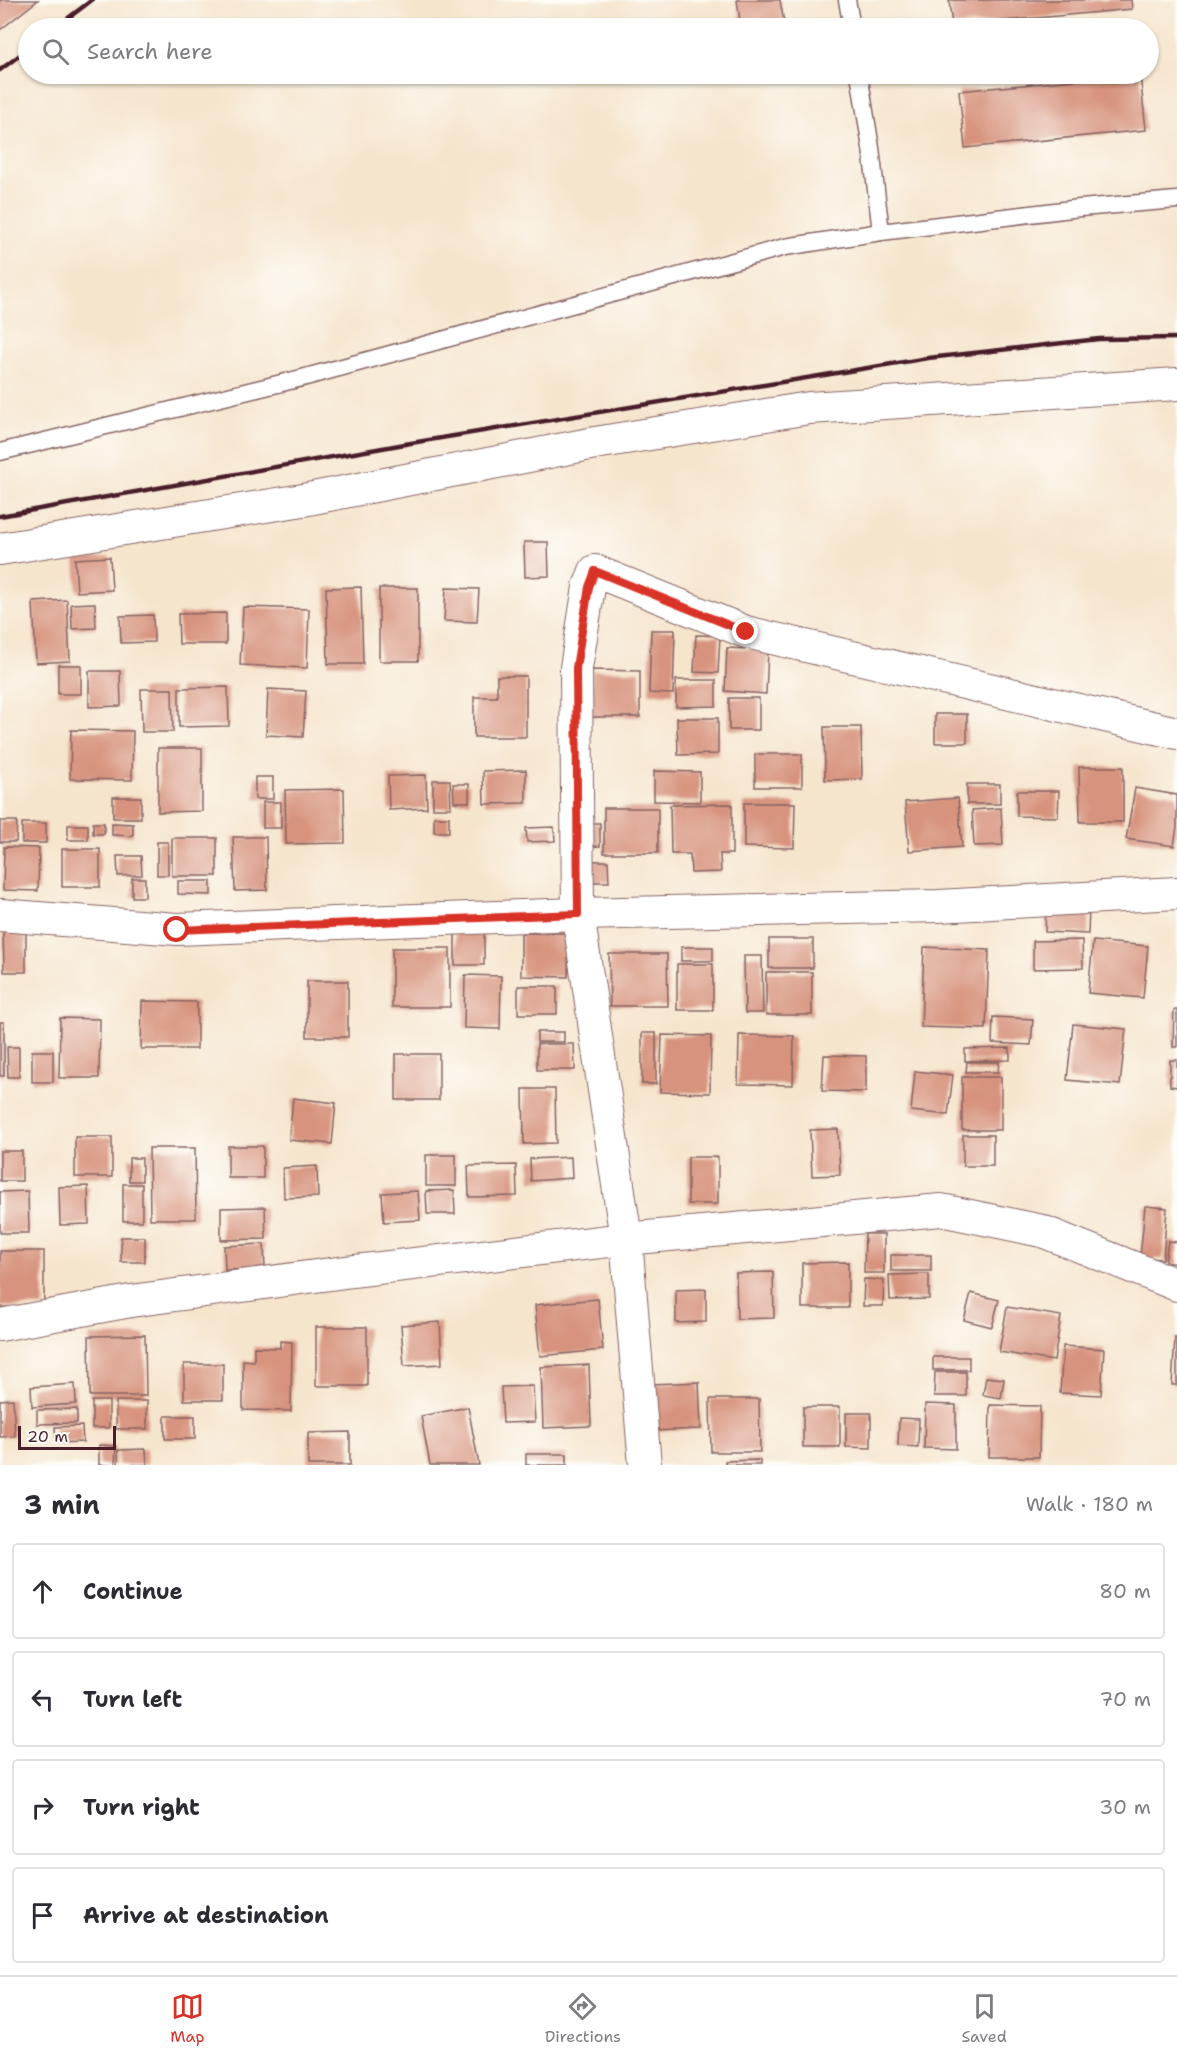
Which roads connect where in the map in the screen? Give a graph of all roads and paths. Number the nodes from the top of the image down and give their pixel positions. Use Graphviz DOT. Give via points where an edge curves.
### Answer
graph roads {
  1 [pos="847,0"];
  2 [pos="850,18"];
  3 [pos="861,84"];
  4 [pos="1177,200"];
  5 [pos="881,232"];
  6 [pos="1177,384"];
  7 [pos="0,452"];
  8 [pos="0,549"];
  9 [pos="1177,733"];
  10 [pos="1177,893"];
  11 [pos="578,914"];
  12 [pos="0,915"];
  13 [pos="626,1239"];
  14 [pos="1177,1285"];
  15 [pos="0,1325"];
  16 [pos="645,1465"];
  1 -- 2 [label="lane"];
  3 -- 5 [label="lane"];
  4 -- 5 [label="lane"];
  5 -- 7 [label="lane" via="785,247 302,378"];
  6 -- 8 [label="street" via="809,408 595,443 303,500"];
  9 -- 11 [label="street" via="746,632 595,571 576,668"];
  10 -- 11 [label="street" via="938,906"];
  11 -- 12 [label="street" via="177,930"];
  11 -- 13 [label="street"];
  13 -- 14 [label="street" via="941,1210 1042,1232"];
  13 -- 15 [label="street" via="131,1301"];
  13 -- 16 [label="street"];
}
